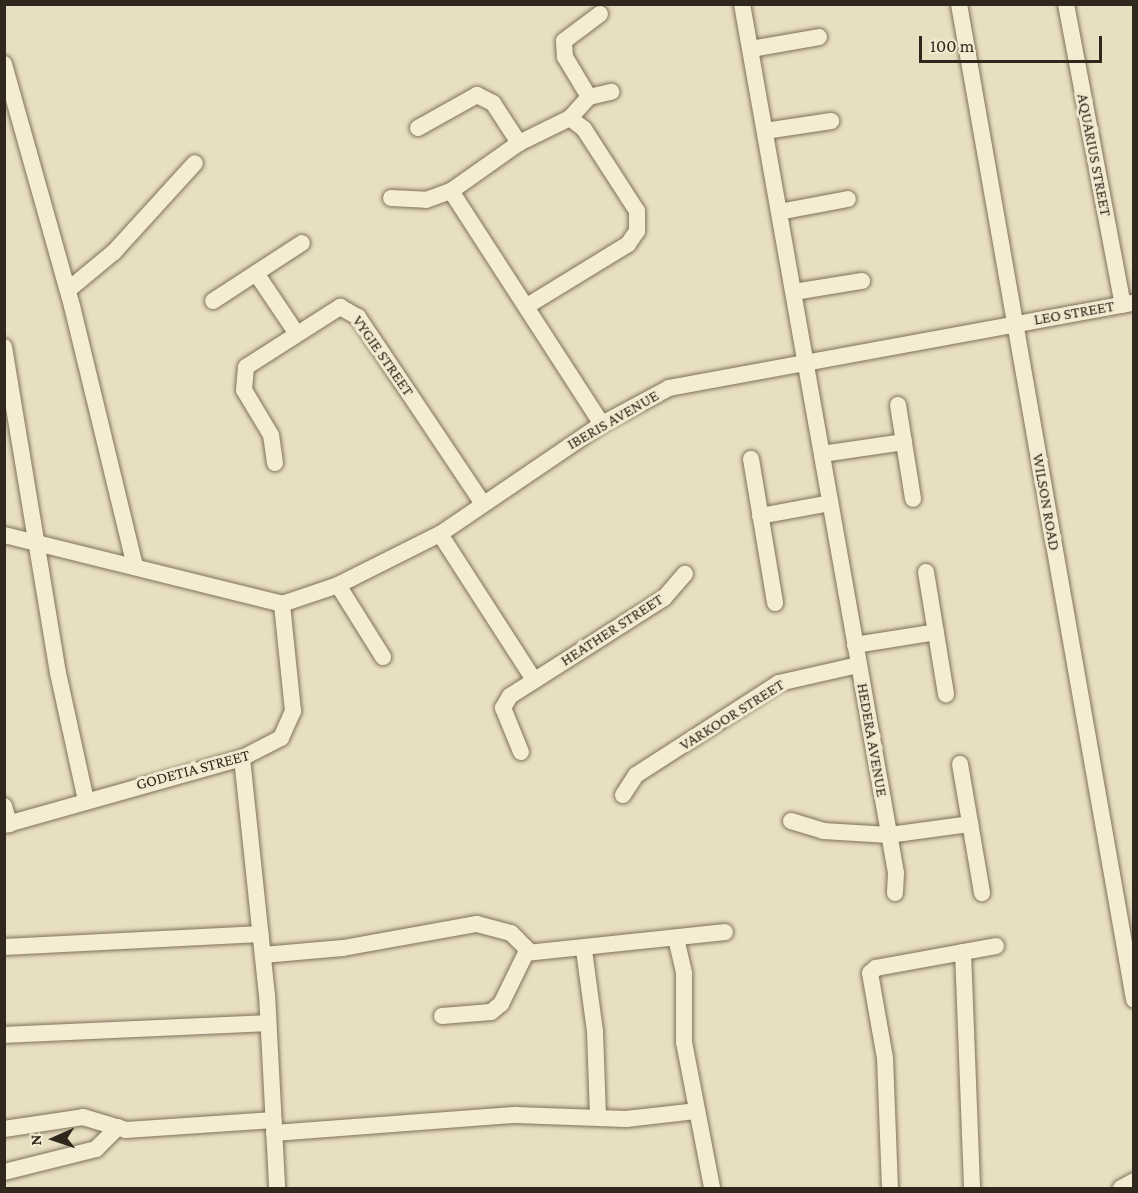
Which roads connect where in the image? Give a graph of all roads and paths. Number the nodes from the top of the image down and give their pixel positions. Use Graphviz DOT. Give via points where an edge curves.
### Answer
graph roads {
  1 [pos="742,4"];
  2 [pos="959,4"];
  3 [pos="1066,4"];
  4 [pos="600,15"];
  5 [pos="819,37"];
  6 [pos="751,50"];
  7 [pos="4,64"];
  8 [pos="610,92"];
  9 [pos="589,97"];
  10 [pos="570,118"];
  11 [pos="831,120"];
  12 [pos="418,128"];
  13 [pos="765,131"];
  14 [pos="519,143"];
  15 [pos="195,163"];
  16 [pos="451,191"];
  17 [pos="391,198"];
  18 [pos="848,199"];
  19 [pos="779,212"];
  20 [pos="302,243"];
  21 [pos="256,273"];
  22 [pos="862,281"];
  23 [pos="68,290"];
  24 [pos="794,292"];
  25 [pos="213,301"];
  26 [pos="1128,304"];
  27 [pos="527,306"];
  28 [pos="1015,324"];
  29 [pos="294,331"];
  30 [pos="4,347"];
  31 [pos="805,361"];
  32 [pos="898,405"];
  33 [pos="602,424"];
  34 [pos="904,442"];
  35 [pos="822,454"];
  36 [pos="751,459"];
  37 [pos="274,463"];
  38 [pos="912,499"];
  39 [pos="482,502"];
  40 [pos="830,503"];
  41 [pos="760,516"];
  42 [pos="440,534"];
  43 [pos="4,535"];
  44 [pos="35,544"];
  45 [pos="135,566"];
  46 [pos="926,572"];
  47 [pos="685,574"];
  48 [pos="338,585"];
  49 [pos="775,603"];
  50 [pos="282,604"];
  51 [pos="936,632"];
  52 [pos="855,645"];
  53 [pos="383,657"];
  54 [pos="858,665"];
  55 [pos="534,680"];
  56 [pos="946,694"];
  57 [pos="521,752"];
  58 [pos="242,758"];
  59 [pos="960,764"];
  60 [pos="623,795"];
  61 [pos="86,800"];
  62 [pos="4,806"];
  63 [pos="791,821"];
  64 [pos="970,824"];
  65 [pos="7,825"];
  66 [pos="889,835"];
  67 [pos="895,893"];
  68 [pos="982,893"];
  69 [pos="1127,924"];
  70 [pos="725,932"];
  71 [pos="261,934"];
  72 [pos="676,938"];
  73 [pos="996,946"];
  74 [pos="4,947"];
  75 [pos="584,950"];
  76 [pos="530,952"];
  77 [pos="963,952"];
  78 [pos="263,955"];
  79 [pos="1134,1000"];
  80 [pos="442,1016"];
  81 [pos="268,1023"];
  82 [pos="4,1035"];
  83 [pos="696,1111"];
  84 [pos="598,1118"];
  85 [pos="274,1126"];
  86 [pos="118,1127"];
  87 [pos="4,1129"];
  88 [pos="4,1172"];
  89 [pos="1134,1181"];
  90 [pos="277,1188"];
  91 [pos="712,1188"];
  92 [pos="890,1188"];
  93 [pos="972,1188"];
  94 [pos="1120,1188"];
  1 -- 6 [label="street, HEDERA AVENUE"];
  2 -- 28 [label="street, WILSON ROAD"];
  3 -- 26 [label="street, AQUARIUS STREET"];
  4 -- 9 [label="street" via="563,44"];
  5 -- 6 [label="street"];
  6 -- 13 [label="street, HEDERA AVENUE"];
  7 -- 23 [label="street"];
  8 -- 9 [label="street"];
  9 -- 10 [label="street"];
  10 -- 14 [label="street"];
  10 -- 27 [label="street" via="584,129 637,211 637,231 628,244"];
  11 -- 13 [label="street"];
  12 -- 14 [label="street" via="477,96 493,104"];
  13 -- 19 [label="street, HEDERA AVENUE"];
  14 -- 16 [label="street"];
  15 -- 23 [label="street" via="114,252"];
  16 -- 17 [label="street" via="426,200"];
  16 -- 27 [label="street"];
  18 -- 19 [label="street"];
  19 -- 24 [label="street, HEDERA AVENUE"];
  20 -- 21 [label="street"];
  21 -- 25 [label="street"];
  21 -- 29 [label="street"];
  22 -- 24 [label="street"];
  23 -- 45 [label="street"];
  24 -- 31 [label="street, HEDERA AVENUE"];
  26 -- 28 [label="street, LEO STREET"];
  27 -- 33 [label="street"];
  28 -- 31 [label="street, IBERIS AVENUE"];
  28 -- 69 [label="street, WILSON ROAD"];
  29 -- 37 [label="street, VYGIE STREET" via="249,363 243,378 246,396 271,435"];
  29 -- 39 [label="street, VYGIE STREET" via="331,308 353,312"];
  30 -- 44 [label="street"];
  31 -- 33 [label="street, IBERIS AVENUE" via="683,383"];
  31 -- 35 [label="street, HEDERA AVENUE"];
  32 -- 34 [label="street"];
  33 -- 39 [label="street, IBERIS AVENUE"];
  34 -- 35 [label="street"];
  34 -- 38 [label="street"];
  35 -- 40 [label="street, HEDERA AVENUE"];
  36 -- 41 [label="street"];
  39 -- 42 [label="street, IBERIS AVENUE"];
  40 -- 41 [label="street"];
  40 -- 52 [label="street, HEDERA AVENUE"];
  41 -- 49 [label="street"];
  42 -- 48 [label="street, IBERIS AVENUE"];
  42 -- 55 [label="street"];
  43 -- 44 [label="street"];
  44 -- 45 [label="street"];
  44 -- 61 [label="street"];
  45 -- 50 [label="street"];
  46 -- 51 [label="street"];
  47 -- 55 [label="street, HEATHER STREET" via="663,598"];
  48 -- 50 [label="street, IBERIS AVENUE"];
  48 -- 53 [label="street"];
  50 -- 58 [label="street, GODETIA STREET" via="293,711 281,738"];
  51 -- 52 [label="street"];
  51 -- 56 [label="street"];
  52 -- 54 [label="street, HEDERA AVENUE"];
  54 -- 60 [label="street, VARKOOR STREET" via="779,683 636,775"];
  54 -- 66 [label="street, HEDERA AVENUE"];
  55 -- 57 [label="street, HEATHER STREET" via="510,696 503,708"];
  58 -- 61 [label="street, GODETIA STREET"];
  58 -- 71 [label="street"];
  59 -- 64 [label="street"];
  61 -- 65 [label="street, GODETIA STREET"];
  62 -- 65 [label="street"];
  63 -- 66 [label="street" via="823,831"];
  64 -- 66 [label="street"];
  64 -- 68 [label="street"];
  66 -- 67 [label="street, HEDERA AVENUE"];
  69 -- 79 [label="street, WILSON ROAD"];
  70 -- 72 [label="street"];
  71 -- 74 [label="street"];
  71 -- 78 [label="street"];
  72 -- 75 [label="street"];
  72 -- 83 [label="street"];
  73 -- 77 [label="street"];
  75 -- 76 [label="street"];
  75 -- 84 [label="street" via="595,1031"];
  76 -- 78 [label="street" via="511,933 477,924 343,948"];
  76 -- 80 [label="street" via="517,963 501,1004 491,1012"];
  77 -- 92 [label="street" via="876,968 870,974 885,1058"];
  77 -- 93 [label="street"];
  78 -- 81 [label="street"];
  81 -- 82 [label="street"];
  81 -- 85 [label="street"];
  83 -- 84 [label="street"];
  83 -- 91 [label="street"];
  84 -- 85 [label="street" via="516,1115"];
  85 -- 86 [label="street"];
  85 -- 90 [label="street"];
  86 -- 87 [label="street" via="83,1117"];
  86 -- 88 [label="street" via="96,1149"];
  89 -- 94 [label="street"];
}
